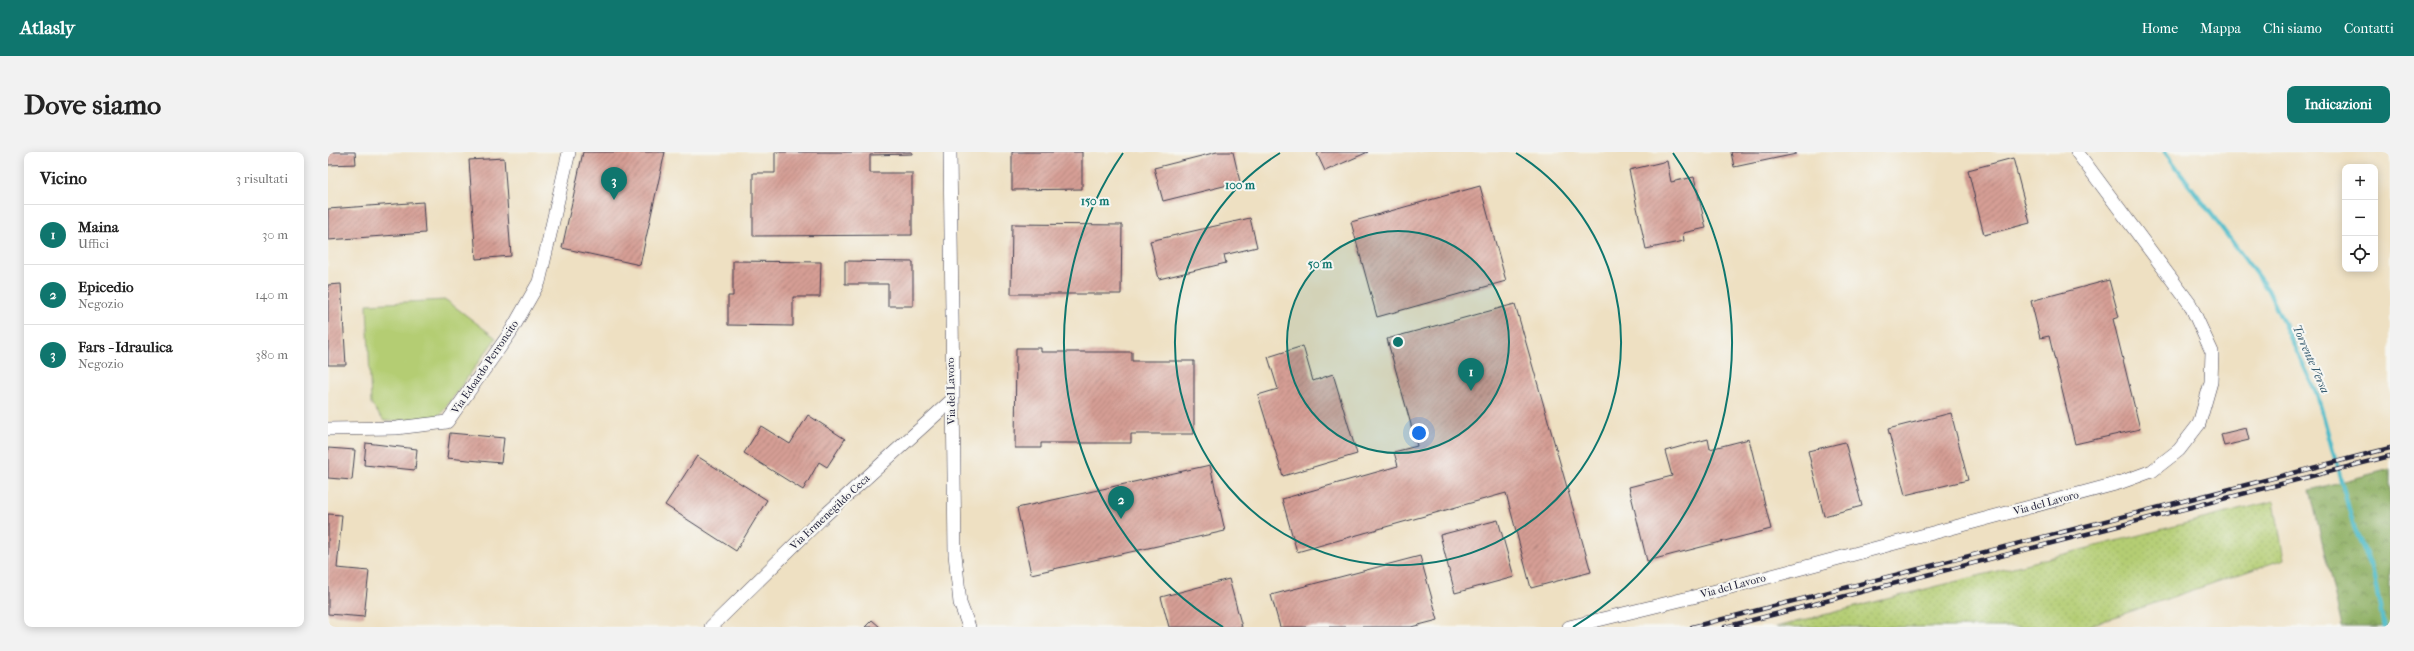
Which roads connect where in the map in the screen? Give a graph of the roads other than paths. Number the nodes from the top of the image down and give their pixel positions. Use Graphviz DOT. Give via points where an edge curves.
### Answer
graph roads {
  1 [pos="569,152"];
  2 [pos="950,152"];
  3 [pos="2077,152"];
  4 [pos="952,400"];
  5 [pos="328,429"];
  6 [pos="711,627"];
  7 [pos="969,627"];
  8 [pos="1569,627"];
  1 -- 5 [label="street, Via Edoardo Perroncito" via="539,282 510,332 447,422 396,428"];
  2 -- 4 [label="street, Via del Lavoro"];
  3 -- 8 [label="street, Via del Lavoro" via="2190,304 2212,352 2211,382 2199,424 2179,450 2152,471 2119,483 1697,596"];
  4 -- 6 [label="street, Via Ermenegildo Ceca" via="822,518"];
  4 -- 7 [label="street, Via del Lavoro" via="954,554 960,603"];
}
